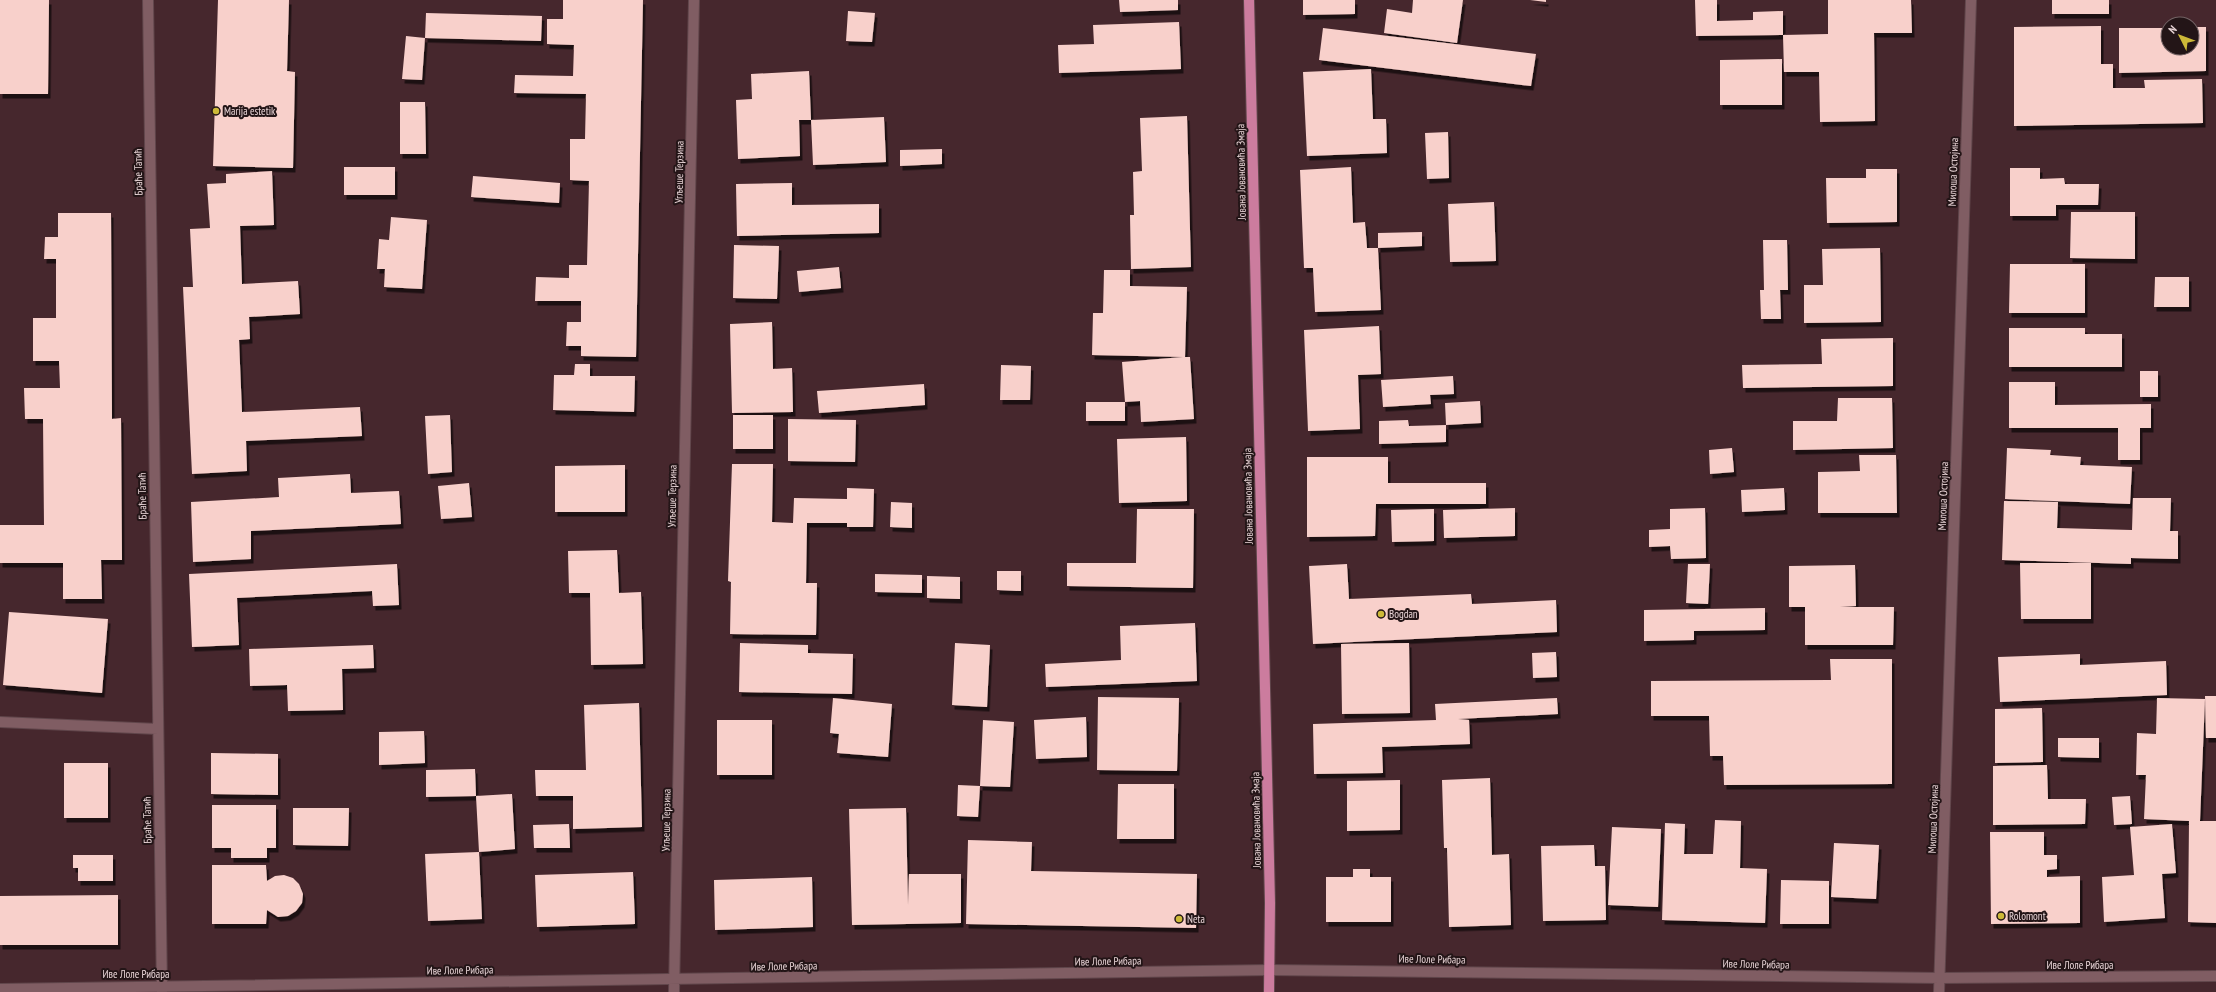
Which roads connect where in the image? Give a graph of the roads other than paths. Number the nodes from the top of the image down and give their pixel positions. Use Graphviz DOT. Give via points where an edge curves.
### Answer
graph roads {
  1 [pos="148,0"];
  2 [pos="694,0"];
  3 [pos="1249,0"];
  4 [pos="1971,0"];
  5 [pos="0,722"];
  6 [pos="158,729"];
  7 [pos="1270,970"];
  8 [pos="2216,976"];
  9 [pos="1940,978"];
  10 [pos="675,980"];
  11 [pos="0,989"];
  12 [pos="162,989"];
  13 [pos="674,992"];
  14 [pos="1269,992"];
  15 [pos="1939,992"];
  1 -- 6 [label="street, Браће Татић"];
  2 -- 10 [label="street, Угљеше Терзина"];
  3 -- 7 [label="main road, Јована Јовановића Змаја"];
  4 -- 9 [label="street, Милоша Остојина"];
  5 -- 6 [label="street"];
  6 -- 12 [label="street, Браће Татић"];
  7 -- 9 [label="street, Иве Лоле Рибара"];
  7 -- 10 [label="street, Иве Лоле Рибара"];
  7 -- 14 [label="main road, Јована Јовановића Змаја"];
  8 -- 9 [label="street, Иве Лоле Рибара"];
  9 -- 15 [label="street, Милоша Остојина"];
  10 -- 12 [label="street, Иве Лоле Рибара"];
  10 -- 13 [label="street, Угљеше Терзина"];
  11 -- 12 [label="street, Иве Лоле Рибара"];
}
